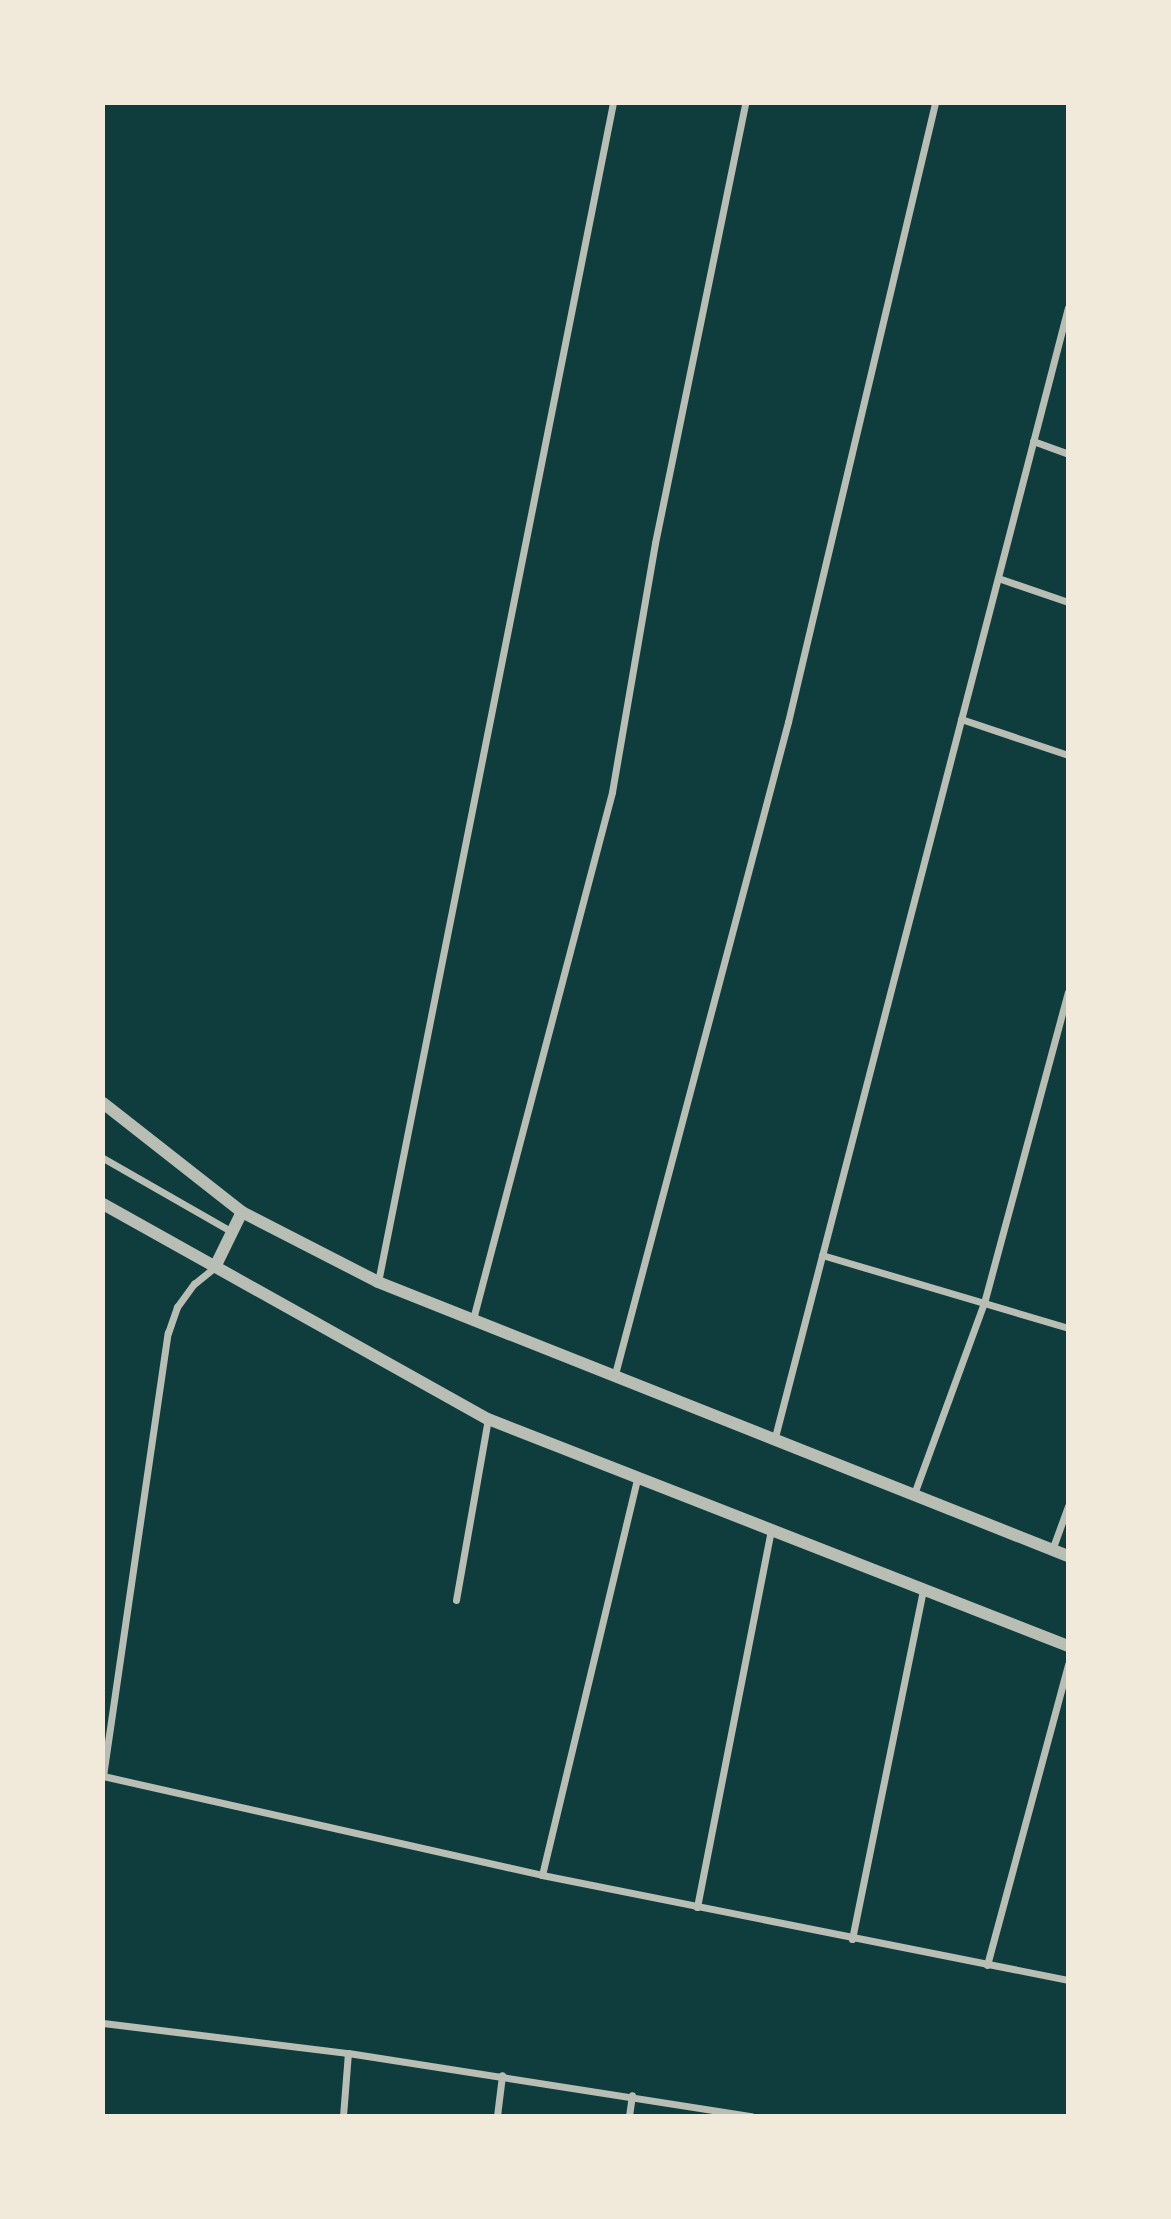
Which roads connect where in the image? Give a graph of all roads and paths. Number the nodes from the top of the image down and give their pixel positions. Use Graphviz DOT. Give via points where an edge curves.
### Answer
graph roads {
  1 [pos="613,103"];
  2 [pos="745,103"];
  3 [pos="935,103"];
  4 [pos="1068,307"];
  5 [pos="1064,336"];
  6 [pos="1033,441"];
  7 [pos="1068,454"];
  8 [pos="998,578"];
  9 [pos="1068,602"];
  10 [pos="961,719"];
  11 [pos="1068,755"];
  12 [pos="1068,992"];
  13 [pos="103,1103"];
  14 [pos="103,1158"];
  15 [pos="103,1204"];
  16 [pos="242,1212"];
  17 [pos="232,1232"];
  18 [pos="822,1255"];
  19 [pos="215,1267"];
  20 [pos="378,1282"];
  21 [pos="984,1303"];
  22 [pos="473,1319"];
  23 [pos="1068,1328"];
  24 [pos="615,1374"];
  25 [pos="488,1419"];
  26 [pos="775,1437"];
  27 [pos="637,1478"];
  28 [pos="914,1494"];
  29 [pos="1068,1506"];
  30 [pos="771,1530"];
  31 [pos="1052,1550"];
  32 [pos="1068,1556"];
  33 [pos="923,1590"];
  34 [pos="456,1600"];
  35 [pos="1068,1646"];
  36 [pos="1068,1664"];
  37 [pos="103,1776"];
  38 [pos="542,1875"];
  39 [pos="697,1907"];
  40 [pos="852,1939"];
  41 [pos="987,1965"];
  42 [pos="1068,1980"];
  43 [pos="103,2023"];
  44 [pos="348,2053"];
  45 [pos="502,2075"];
  46 [pos="632,2095"];
  47 [pos="343,2116"];
  48 [pos="497,2116"];
  49 [pos="629,2116"];
  50 [pos="751,2116"];
  1 -- 20 [label="street"];
  2 -- 22 [label="street" via="655,543 612,792"];
  3 -- 24 [label="street" via="788,722"];
  4 -- 5 [label="street"];
  5 -- 6 [label="street"];
  6 -- 7 [label="street"];
  6 -- 8 [label="street"];
  8 -- 9 [label="street"];
  8 -- 10 [label="street"];
  10 -- 11 [label="street"];
  10 -- 18 [label="street"];
  12 -- 21 [label="street"];
  13 -- 16 [label="street"];
  14 -- 17 [label="street"];
  15 -- 19 [label="street"];
  16 -- 17 [label="street"];
  16 -- 20 [label="street"];
  17 -- 19 [label="street"];
  18 -- 21 [label="street"];
  18 -- 26 [label="street"];
  19 -- 25 [label="street"];
  19 -- 37 [label="street" via="194,1284 177,1307 168,1334"];
  20 -- 22 [label="street"];
  21 -- 23 [label="street"];
  21 -- 28 [label="street"];
  22 -- 24 [label="street"];
  24 -- 26 [label="street"];
  25 -- 27 [label="street"];
  25 -- 34 [label="street"];
  26 -- 28 [label="street"];
  27 -- 30 [label="street"];
  27 -- 38 [label="street"];
  28 -- 31 [label="street"];
  29 -- 31 [label="street"];
  30 -- 33 [label="street"];
  30 -- 39 [label="street"];
  31 -- 32 [label="street"];
  33 -- 35 [label="street"];
  33 -- 40 [label="street"];
  36 -- 41 [label="street"];
  37 -- 38 [label="street"];
  38 -- 39 [label="street"];
  39 -- 40 [label="street"];
  40 -- 41 [label="street"];
  41 -- 42 [label="street"];
  43 -- 44 [label="street"];
  44 -- 45 [label="street"];
  44 -- 47 [label="street"];
  45 -- 46 [label="street"];
  45 -- 48 [label="street"];
  46 -- 49 [label="street"];
  46 -- 50 [label="street"];
}
